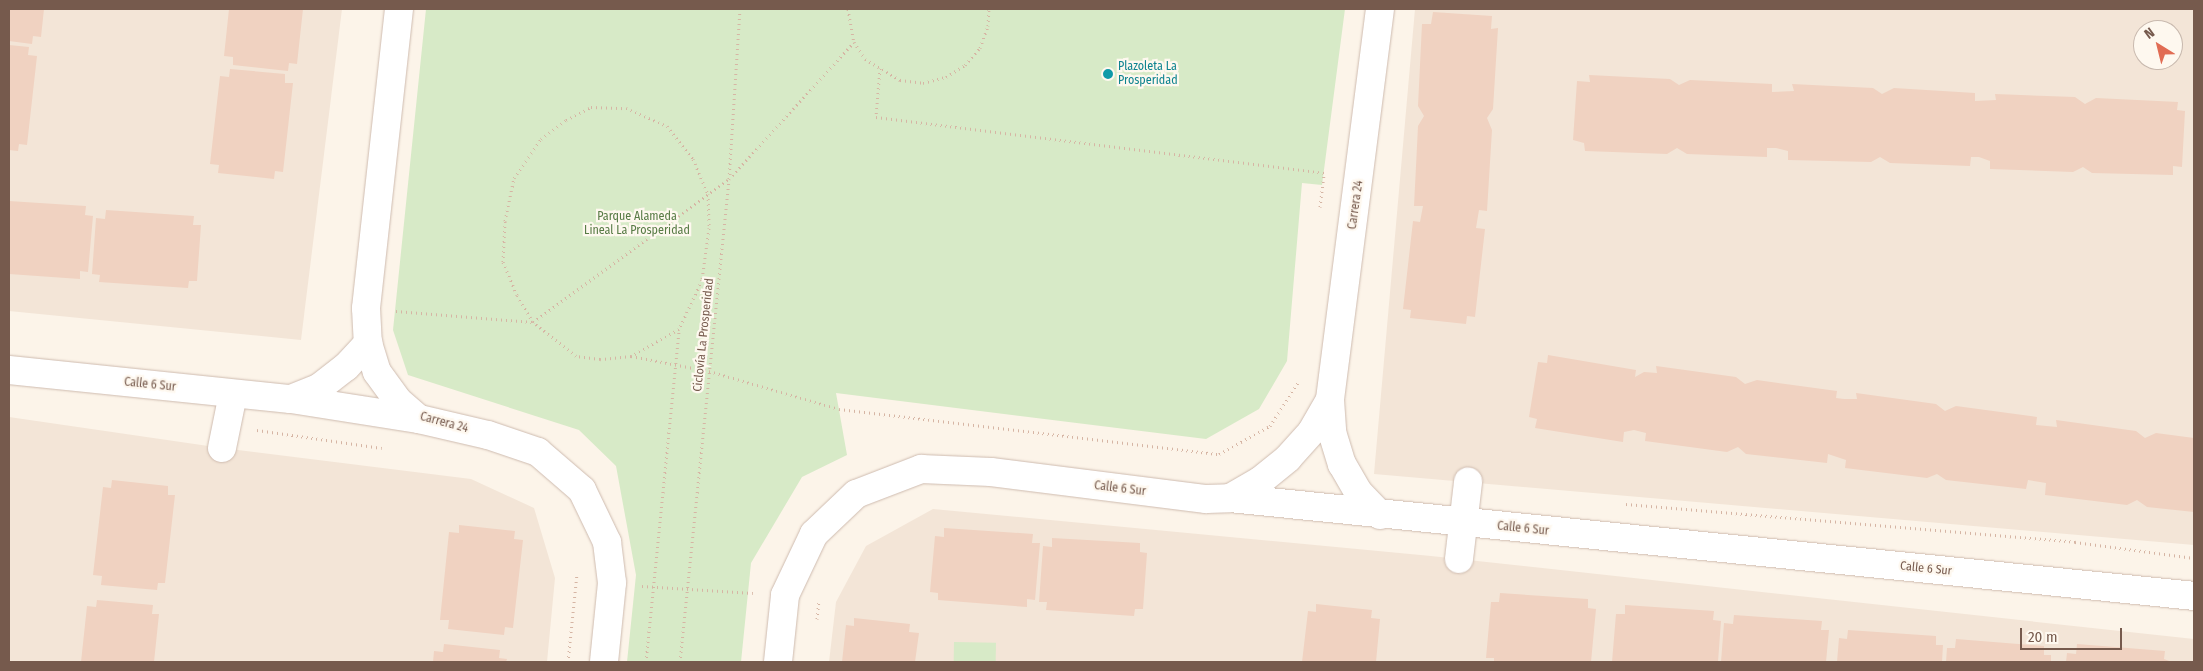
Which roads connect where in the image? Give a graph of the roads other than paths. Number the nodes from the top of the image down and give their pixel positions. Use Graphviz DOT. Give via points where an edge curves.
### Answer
graph roads {
  1 [pos="399,9"];
  2 [pos="1380,9"];
  3 [pos="368,343"];
  4 [pos="9,370"];
  5 [pos="233,394"];
  6 [pos="292,399"];
  7 [pos="1330,400"];
  8 [pos="419,419"];
  9 [pos="224,437"];
  10 [pos="1468,482"];
  11 [pos="1230,498"];
  12 [pos="1380,515"];
  13 [pos="1464,523"];
  14 [pos="1459,559"];
  15 [pos="2194,596"];
  16 [pos="604,662"];
  17 [pos="778,662"];
  1 -- 3 [label="street, Carrera 24" via="366,308"];
  2 -- 7 [label="street, Carrera 24"];
  3 -- 6 [label="street, Calle 6 Sur" via="346,367 320,387"];
  3 -- 8 [label="street, Carrera 24" via="377,372 397,400"];
  4 -- 5 [label="street, Calle 6 Sur"];
  5 -- 6 [label="street, Calle 6 Sur"];
  5 -- 9 [label="street"];
  6 -- 8 [label="street, Calle 6 Sur"];
  7 -- 11 [label="street" via="1312,431 1288,458 1260,481"];
  7 -- 12 [label="street" via="1332,432 1342,464 1358,492"];
  8 -- 16 [label="street, Carrera 24" via="488,435 538,452 582,490 607,542 612,582"];
  10 -- 13 [label="street"];
  11 -- 12 [label="street, Calle 6 Sur"];
  11 -- 17 [label="street, Calle 6 Sur" via="1206,499 991,472 921,469 856,494 814,534 785,595"];
  12 -- 13 [label="street, Calle 6 Sur"];
  13 -- 14 [label="street"];
  13 -- 15 [label="street, Calle 6 Sur"];
}
